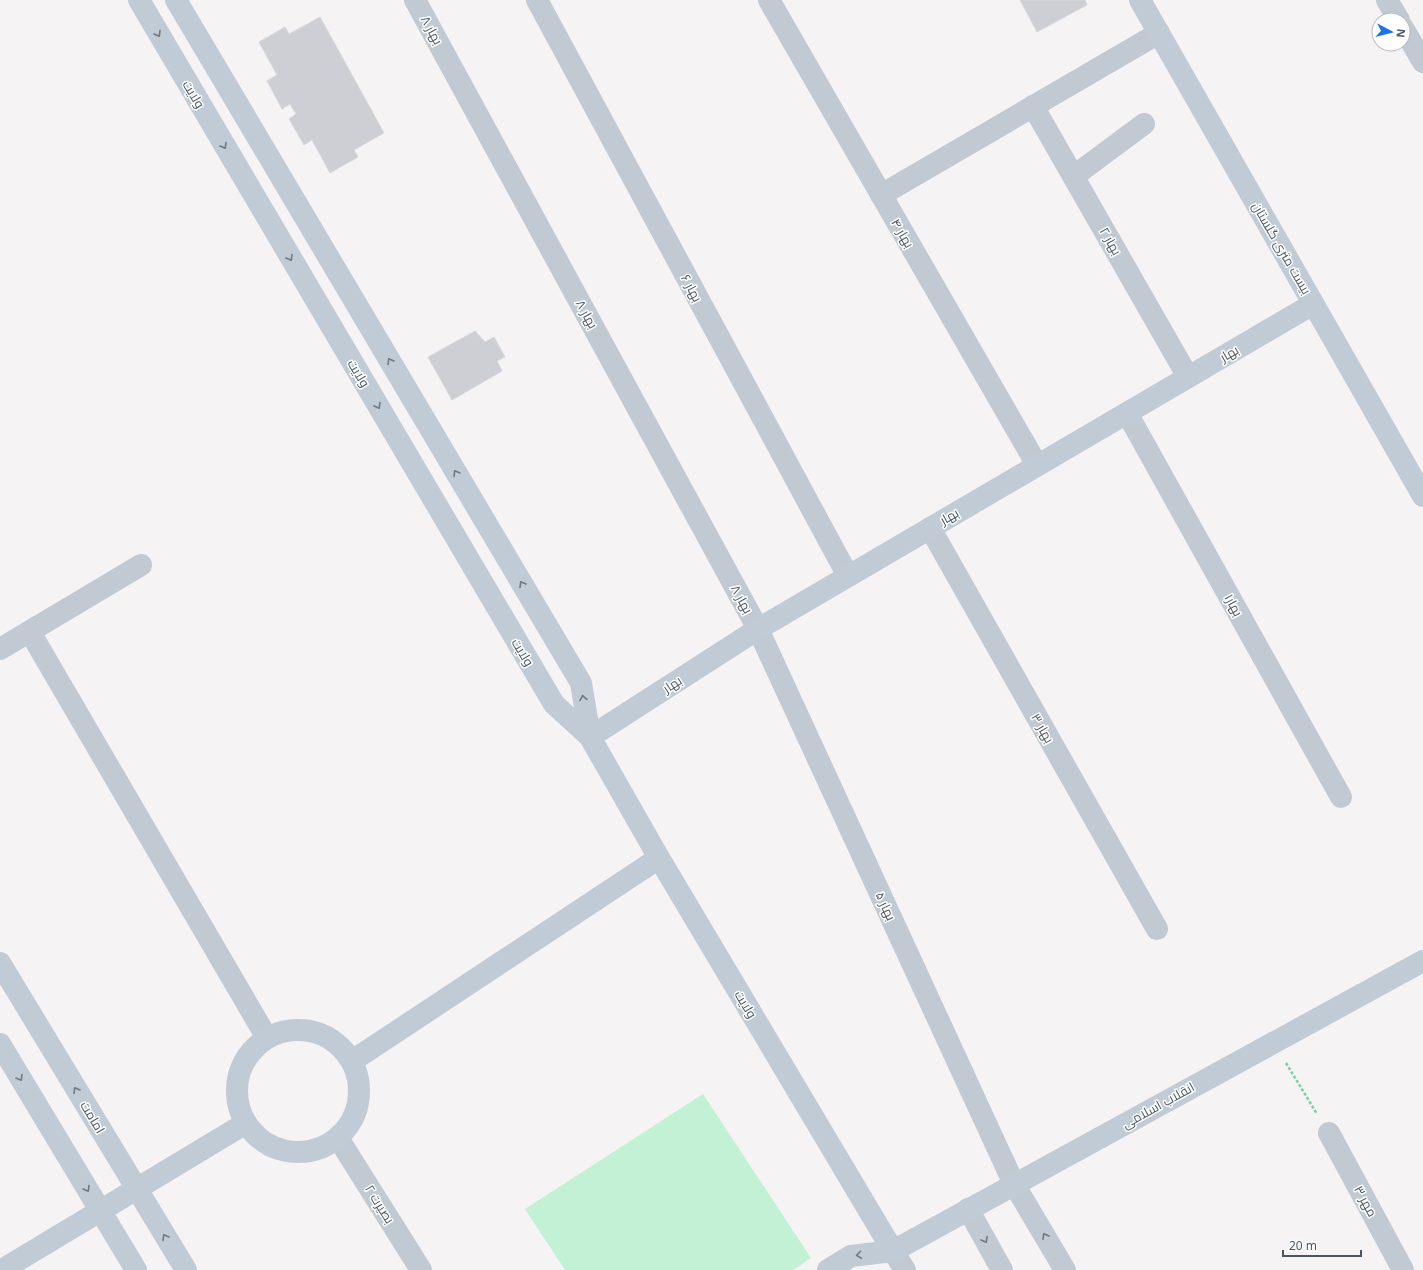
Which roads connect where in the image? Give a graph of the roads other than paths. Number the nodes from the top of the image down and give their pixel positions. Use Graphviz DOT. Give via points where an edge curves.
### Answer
graph roads {
  1 [pos="139,0"];
  2 [pos="176,0"];
  3 [pos="415,0"];
  4 [pos="537,0"];
  5 [pos="769,0"];
  6 [pos="1140,0"];
  7 [pos="1387,0"];
  8 [pos="1394,12"];
  9 [pos="1159,34"];
  10 [pos="1411,42"];
  11 [pos="1423,62"];
  12 [pos="1034,106"];
  13 [pos="1144,124"];
  14 [pos="1074,176"];
  15 [pos="881,195"];
  16 [pos="1313,304"];
  17 [pos="1188,377"];
  18 [pos="1127,412"];
  19 [pos="1037,465"];
  20 [pos="1421,486"];
  21 [pos="930,528"];
  22 [pos="141,565"];
  23 [pos="848,576"];
  24 [pos="758,628"];
  25 [pos="30,632"];
  26 [pos="0,649"];
  27 [pos="590,737"];
  28 [pos="1342,797"];
  29 [pos="659,858"];
  30 [pos="1157,929"];
  31 [pos="1423,960"];
  32 [pos="0,963"];
  33 [pos="267,1038"];
  34 [pos="0,1044"];
  35 [pos="352,1061"];
  36 [pos="246,1123"];
  37 [pos="1329,1133"];
  38 [pos="338,1138"];
  39 [pos="1014,1184"];
  40 [pos="137,1190"];
  41 [pos="968,1210"];
  42 [pos="100,1211"];
  43 [pos="893,1251"];
  44 [pos="2,1270"];
  45 [pos="136,1270"];
  46 [pos="186,1270"];
  47 [pos="421,1270"];
  48 [pos="828,1270"];
  49 [pos="880,1270"];
  50 [pos="905,1270"];
  51 [pos="1002,1270"];
  52 [pos="1065,1270"];
  53 [pos="1404,1270"];
  1 -- 27 [label="street, ولایت, one-way" via="554,704"];
  27 -- 2 [label="street, ولایت, one-way" via="581,683"];
  3 -- 24 [label="street, بهار ۸"];
  4 -- 23 [label="street, بهار ۶"];
  5 -- 15 [label="street, بهار ۴"];
  6 -- 9 [label="street, بیست متری گلستان"];
  7 -- 8 [label="street"];
  9 -- 12 [label="street"];
  9 -- 16 [label="street, بیست متری گلستان"];
  10 -- 11 [label="street"];
  12 -- 14 [label="street, بهار ۲"];
  12 -- 15 [label="street"];
  13 -- 14 [label="street"];
  14 -- 17 [label="street, بهار ۲"];
  15 -- 19 [label="street, بهار ۴"];
  16 -- 17 [label="street, بهار"];
  16 -- 20 [label="street, بیست متری گلستان"];
  17 -- 18 [label="street, بهار"];
  18 -- 19 [label="street, بهار"];
  18 -- 28 [label="street, بهار۱"];
  19 -- 21 [label="street, بهار"];
  21 -- 23 [label="street, بهار"];
  21 -- 30 [label="street, بهار ۳"];
  22 -- 25 [label="street"];
  23 -- 24 [label="street, بهار"];
  24 -- 27 [label="street, بهار"];
  24 -- 39 [label="street, بهار ۵"];
  25 -- 26 [label="street"];
  25 -- 33 [label="street"];
  27 -- 29 [label="street, ولایت"];
  29 -- 35 [label="street"];
  29 -- 43 [label="street, ولایت"];
  31 -- 39 [label="street, انقلاب اسلامی"];
  40 -- 32 [label="street, امامت, one-way"];
  33 -- 35 [label="street" via="285,1031 305,1030 323,1035 340,1045"];
  33 -- 36 [label="street" via="252,1051 242,1067 237,1086 238,1105"];
  34 -- 42 [label="street, one-way"];
  35 -- 38 [label="street" via="359,1081 359,1102 352,1122"];
  36 -- 38 [label="street" via="259,1139 278,1150 299,1153 320,1149"];
  36 -- 40 [label="street"];
  37 -- 53 [label="street, مهر ۳"];
  38 -- 47 [label="street, بصیرت ۲"];
  39 -- 41 [label="street, انقلاب اسلامی"];
  52 -- 39 [label="street, بهار ۵, one-way"];
  40 -- 42 [label="street"];
  46 -- 40 [label="street, امامت, one-way"];
  41 -- 43 [label="street, انقلاب اسلامی"];
  41 -- 51 [label="street, one-way"];
  42 -- 44 [label="street"];
  42 -- 45 [label="street"];
  43 -- 48 [label="street, one-way" via="851,1256"];
  43 -- 49 [label="street"];
  43 -- 50 [label="street, ولایت"];
}
